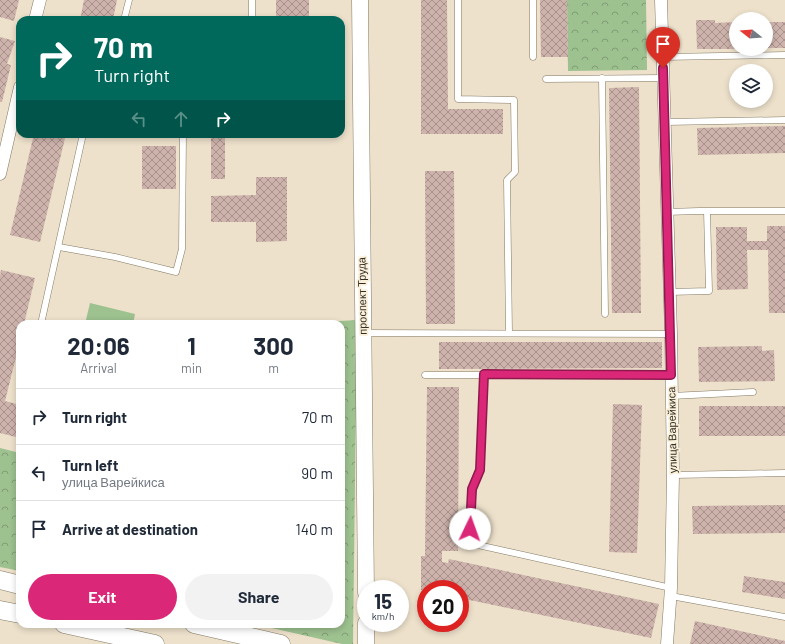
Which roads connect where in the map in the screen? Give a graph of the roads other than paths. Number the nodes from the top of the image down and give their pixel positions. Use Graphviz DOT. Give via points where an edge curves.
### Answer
graph roads {
  1 [pos="40,0"];
  2 [pos="129,0"];
  3 [pos="252,0"];
  4 [pos="360,0"];
  5 [pos="458,0"];
  6 [pos="533,0"];
  7 [pos="661,0"];
  8 [pos="36,16"];
  9 [pos="125,16"];
  10 [pos="252,16"];
  11 [pos="785,55"];
  12 [pos="534,57"];
  13 [pos="663,57"];
  14 [pos="602,78"];
  15 [pos="663,78"];
  16 [pos="546,79"];
  17 [pos="16,104"];
  18 [pos="785,120"];
  19 [pos="665,122"];
  20 [pos="82,138"];
  21 [pos="182,138"];
  22 [pos="0,174"];
  23 [pos="707,211"];
  24 [pos="785,211"];
  25 [pos="666,212"];
  26 [pos="59,247"];
  27 [pos="669,292"];
  28 [pos="605,314"];
  29 [pos="42,320"];
  30 [pos="363,333"];
  31 [pos="509,333"];
  32 [pos="671,334"];
  33 [pos="484,374"];
  34 [pos="425,375"];
  35 [pos="671,375"];
  36 [pos="753,392"];
  37 [pos="671,396"];
  38 [pos="785,473"];
  39 [pos="673,475"];
  40 [pos="0,580"];
  41 [pos="366,580"];
  42 [pos="16,584"];
  43 [pos="671,592"];
  44 [pos="0,610"];
  45 [pos="16,613"];
  46 [pos="785,617"];
  47 [pos="82,628"];
  48 [pos="211,628"];
  49 [pos="366,632"];
  50 [pos="155,644"];
  51 [pos="281,644"];
  52 [pos="366,644"];
  53 [pos="667,644"];
  1 -- 8 [label="street"];
  2 -- 9 [label="lane"];
  3 -- 10 [label="lane"];
  4 -- 30 [label="main road, проспект Труда"];
  5 -- 31 [label="lane" via="458,99 514,100 515,172 507,180"];
  6 -- 12 [label="lane"];
  7 -- 13 [label="street, улица Варейкиса"];
  11 -- 13 [label="lane"];
  13 -- 15 [label="street, улица Варейкиса"];
  14 -- 15 [label="lane"];
  14 -- 16 [label="lane"];
  14 -- 28 [label="lane"];
  15 -- 19 [label="street, улица Варейкиса"];
  17 -- 22 [label="street"];
  18 -- 19 [label="lane"];
  19 -- 25 [label="street, улица Варейкиса"];
  20 -- 26 [label="lane"];
  21 -- 26 [label="lane" via="182,249 176,272 116,257"];
  23 -- 24 [label="lane"];
  23 -- 25 [label="lane"];
  23 -- 27 [label="lane" via="709,291"];
  25 -- 27 [label="street, улица Варейкиса"];
  26 -- 29 [label="lane"];
  27 -- 32 [label="street, улица Варейкиса"];
  30 -- 31 [label="lane"];
  30 -- 41 [label="main road, проспект Труда"];
  31 -- 32 [label="lane"];
  32 -- 35 [label="street, улица Варейкиса"];
  33 -- 34 [label="lane"];
  33 -- 35 [label="lane"];
  33 -- 43 [label="lane" via="480,470 472,489 469,543"];
  35 -- 37 [label="street, улица Варейкиса"];
  36 -- 37 [label="lane"];
  37 -- 39 [label="street, улица Варейкиса"];
  38 -- 39 [label="lane"];
  39 -- 43 [label="street, улица Варейкиса"];
  40 -- 42 [label="main road"];
  43 -- 46 [label="lane"];
  43 -- 53 [label="street, улица Варейкиса"];
  44 -- 45 [label="main road"];
  47 -- 50 [label="main road"];
  48 -- 51 [label="main road"];
  49 -- 52 [label="main road"];
}
